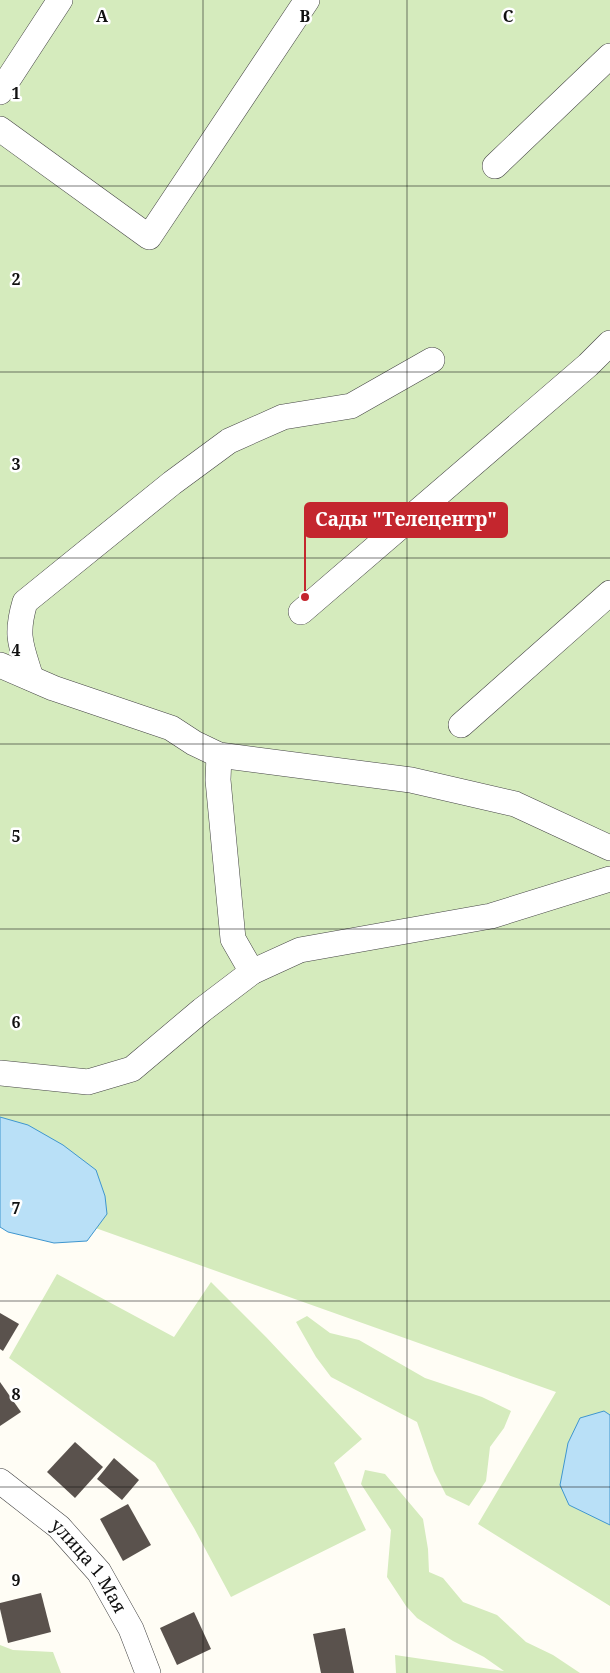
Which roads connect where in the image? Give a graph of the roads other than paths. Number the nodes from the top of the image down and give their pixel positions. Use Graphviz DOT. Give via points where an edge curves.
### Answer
graph roads {
  1 [pos="60,0"];
  2 [pos="307,0"];
  3 [pos="610,56"];
  4 [pos="0,92"];
  5 [pos="0,129"];
  6 [pos="495,166"];
  7 [pos="610,343"];
  8 [pos="432,360"];
  9 [pos="610,593"];
  10 [pos="301,612"];
  11 [pos="0,665"];
  12 [pos="31,678"];
  13 [pos="461,724"];
  14 [pos="219,754"];
  15 [pos="610,848"];
  16 [pos="610,879"];
  17 [pos="252,972"];
  18 [pos="0,1074"];
  19 [pos="0,1481"];
  20 [pos="148,1673"];
  1 -- 4 [label="street"];
  2 -- 5 [label="street" via="149,237"];
  3 -- 6 [label="street"];
  7 -- 10 [label="street"];
  8 -- 12 [label="street" via="351,406 283,418 229,441 172,482 25,602 19,640"];
  9 -- 13 [label="street"];
  11 -- 12 [label="street"];
  12 -- 14 [label="street" via="171,728"];
  14 -- 15 [label="street" via="411,780 515,804"];
  14 -- 17 [label="street" via="218,780 233,939"];
  16 -- 17 [label="street" via="491,916 300,950"];
  17 -- 18 [label="street" via="132,1069 88,1082"];
  19 -- 20 [label="street, улица 1 Мая" via="59,1527 99,1572 131,1629"];
}
